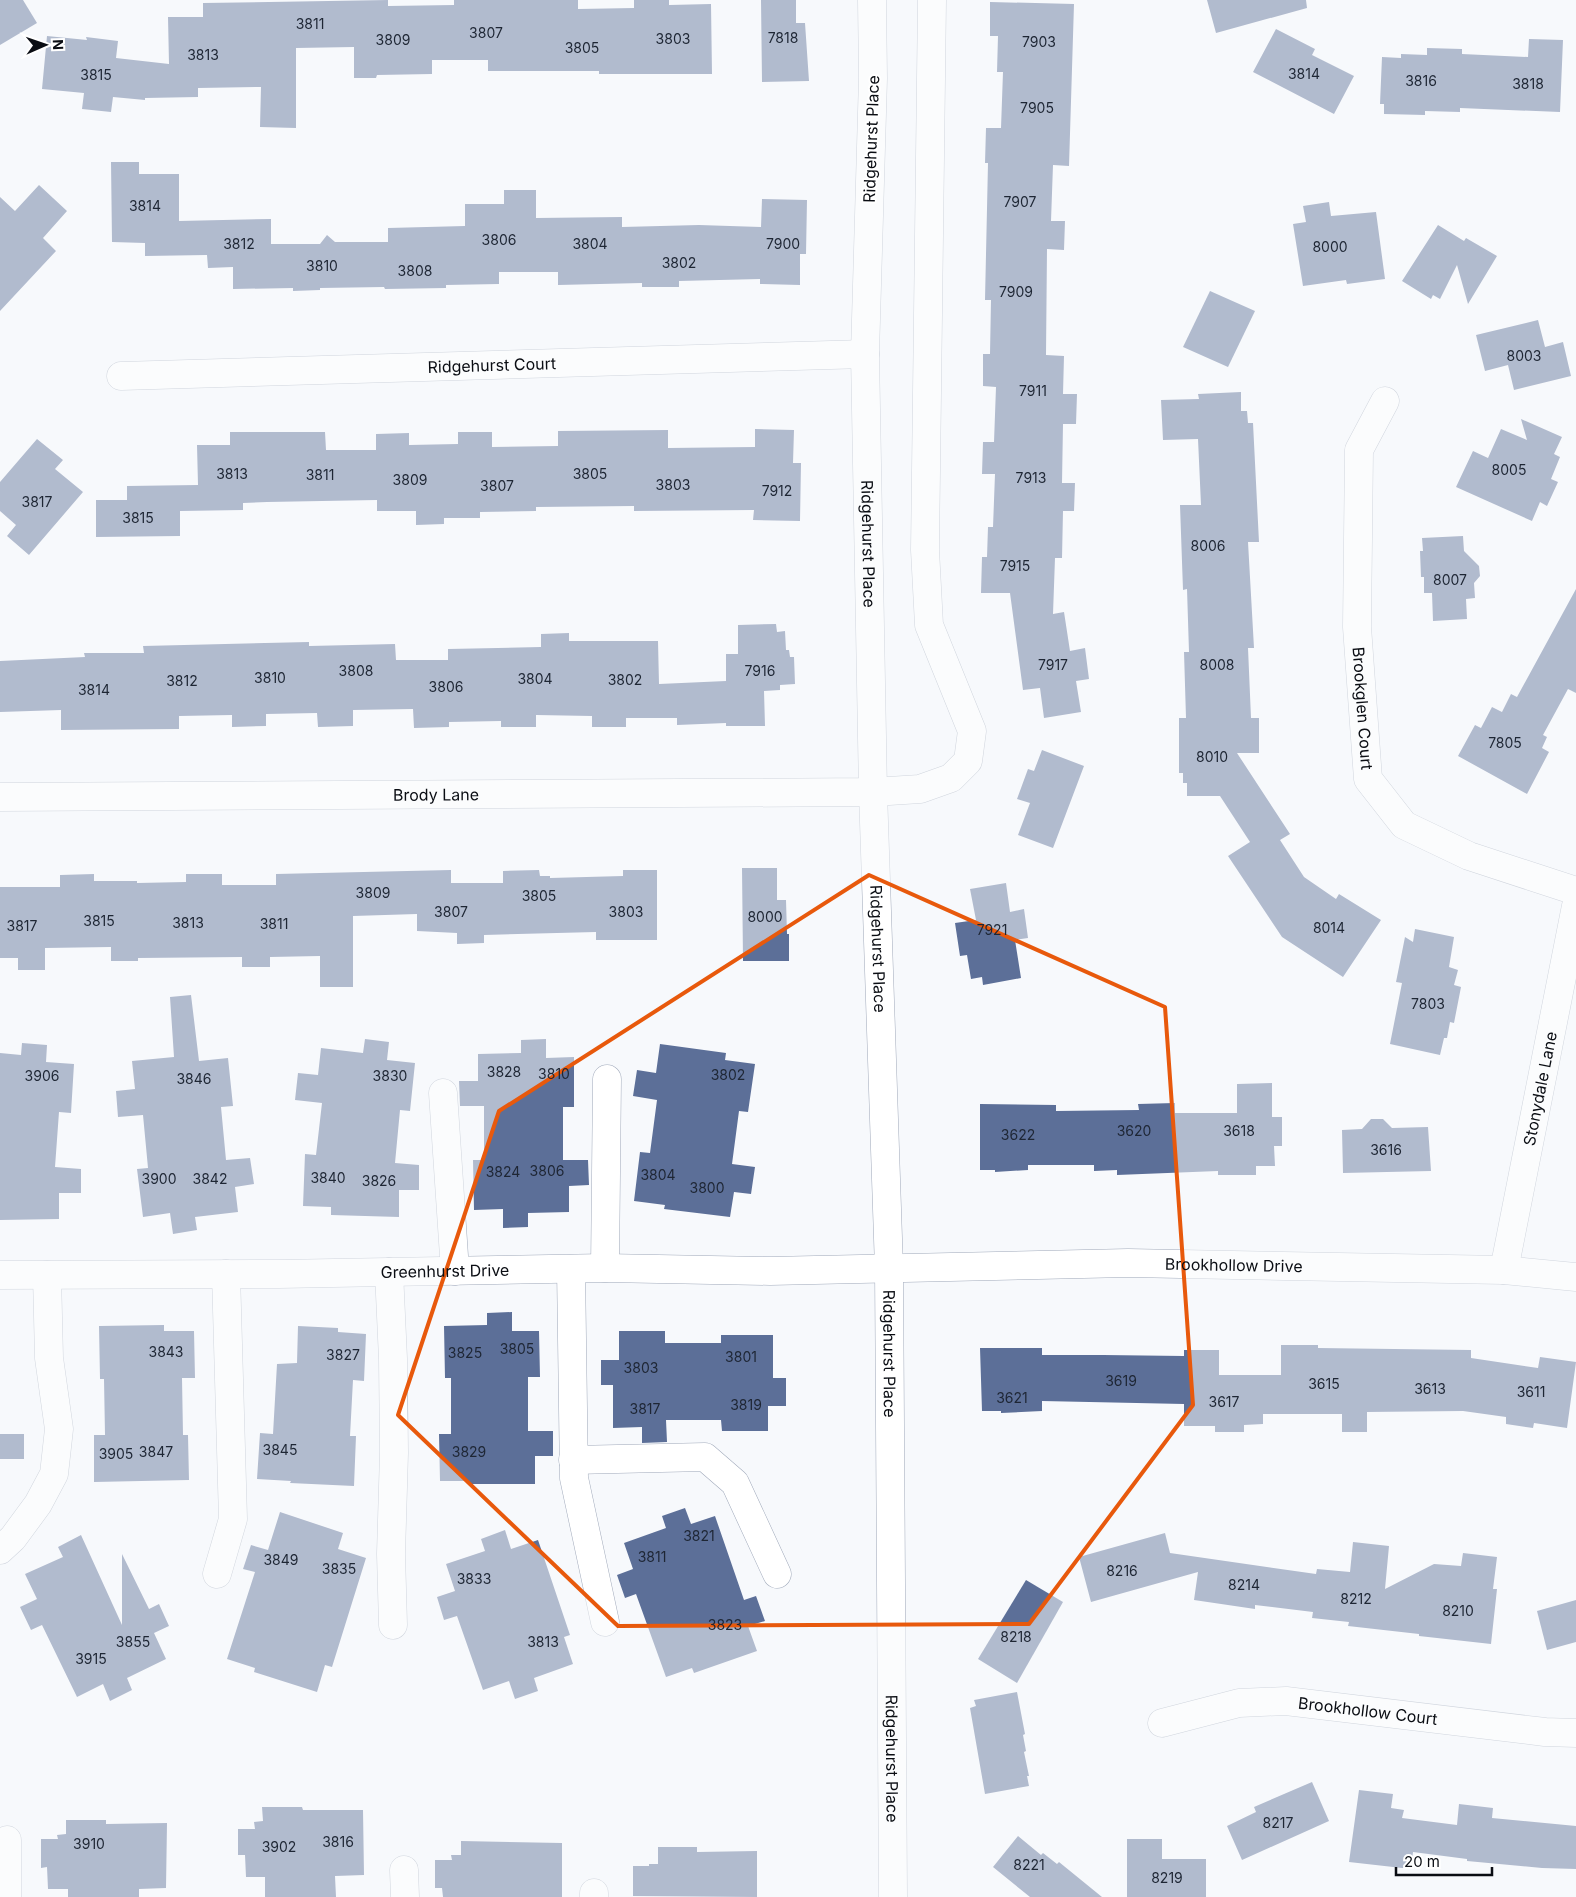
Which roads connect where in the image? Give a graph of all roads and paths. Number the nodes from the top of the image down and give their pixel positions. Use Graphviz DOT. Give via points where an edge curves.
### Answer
graph roads {
  1 [pos="872,0"];
  2 [pos="932,0"];
  3 [pos="864,354"];
  4 [pos="121,376"];
  5 [pos="1385,401"];
  6 [pos="873,792"];
  7 [pos="0,798"];
  8 [pos="1576,891"];
  9 [pos="1576,906"];
  10 [pos="607,1079"];
  11 [pos="443,1093"];
  12 [pos="605,1268"];
  13 [pos="890,1268"];
  14 [pos="571,1269"];
  15 [pos="1504,1270"];
  16 [pos="455,1271"];
  17 [pos="390,1272"];
  18 [pos="226,1274"];
  19 [pos="0,1275"];
  20 [pos="47,1275"];
  21 [pos="1576,1277"];
  22 [pos="573,1460"];
  23 [pos="0,1550"];
  24 [pos="217,1574"];
  25 [pos="777,1574"];
  26 [pos="604,1622"];
  27 [pos="393,1625"];
  28 [pos="1162,1723"];
  29 [pos="1576,1733"];
  30 [pos="7,1840"];
  31 [pos="404,1870"];
  32 [pos="7,1897"];
  33 [pos="405,1897"];
  34 [pos="893,1897"];
  1 -- 3 [label="street, Ridgehurst Place"];
  2 -- 6 [label="street, Brody Lane" via="926,578 929,625 972,731 968,760 951,778 920,789"];
  3 -- 4 [label="street, Ridgehurst Court"];
  3 -- 6 [label="street, Ridgehurst Place"];
  5 -- 8 [label="street, Brookglen Court" via="1360,450 1357,627 1368,779 1404,825 1469,856"];
  6 -- 7 [label="street, Brody Lane"];
  6 -- 13 [label="street, Ridgehurst Place"];
  9 -- 15 [label="street, Stonydale Lane"];
  10 -- 12 [label="street"];
  11 -- 16 [label="street"];
  12 -- 13 [label="street, Greenhurst Drive" via="770,1271"];
  12 -- 14 [label="street, Greenhurst Drive"];
  13 -- 15 [label="street, Brookhollow Drive" via="1128,1263"];
  13 -- 34 [label="street, Ridgehurst Place"];
  14 -- 16 [label="street, Greenhurst Drive"];
  14 -- 22 [label="street"];
  15 -- 21 [label="street, Brookhollow Drive"];
  16 -- 17 [label="street, Greenhurst Drive"];
  17 -- 18 [label="street, Greenhurst Drive"];
  17 -- 27 [label="street"];
  18 -- 20 [label="street, Greenhurst Drive"];
  18 -- 24 [label="street" via="233,1519"];
  19 -- 20 [label="street, Greenhurst Drive"];
  20 -- 23 [label="street" via="49,1358 59,1429 54,1474 33,1511"];
  22 -- 25 [label="street" via="705,1457 735,1483"];
  22 -- 26 [label="street"];
  28 -- 29 [label="street, Brookhollow Court" via="1239,1703 1286,1701"];
  30 -- 32 [label="street"];
  31 -- 33 [label="street"];
}
